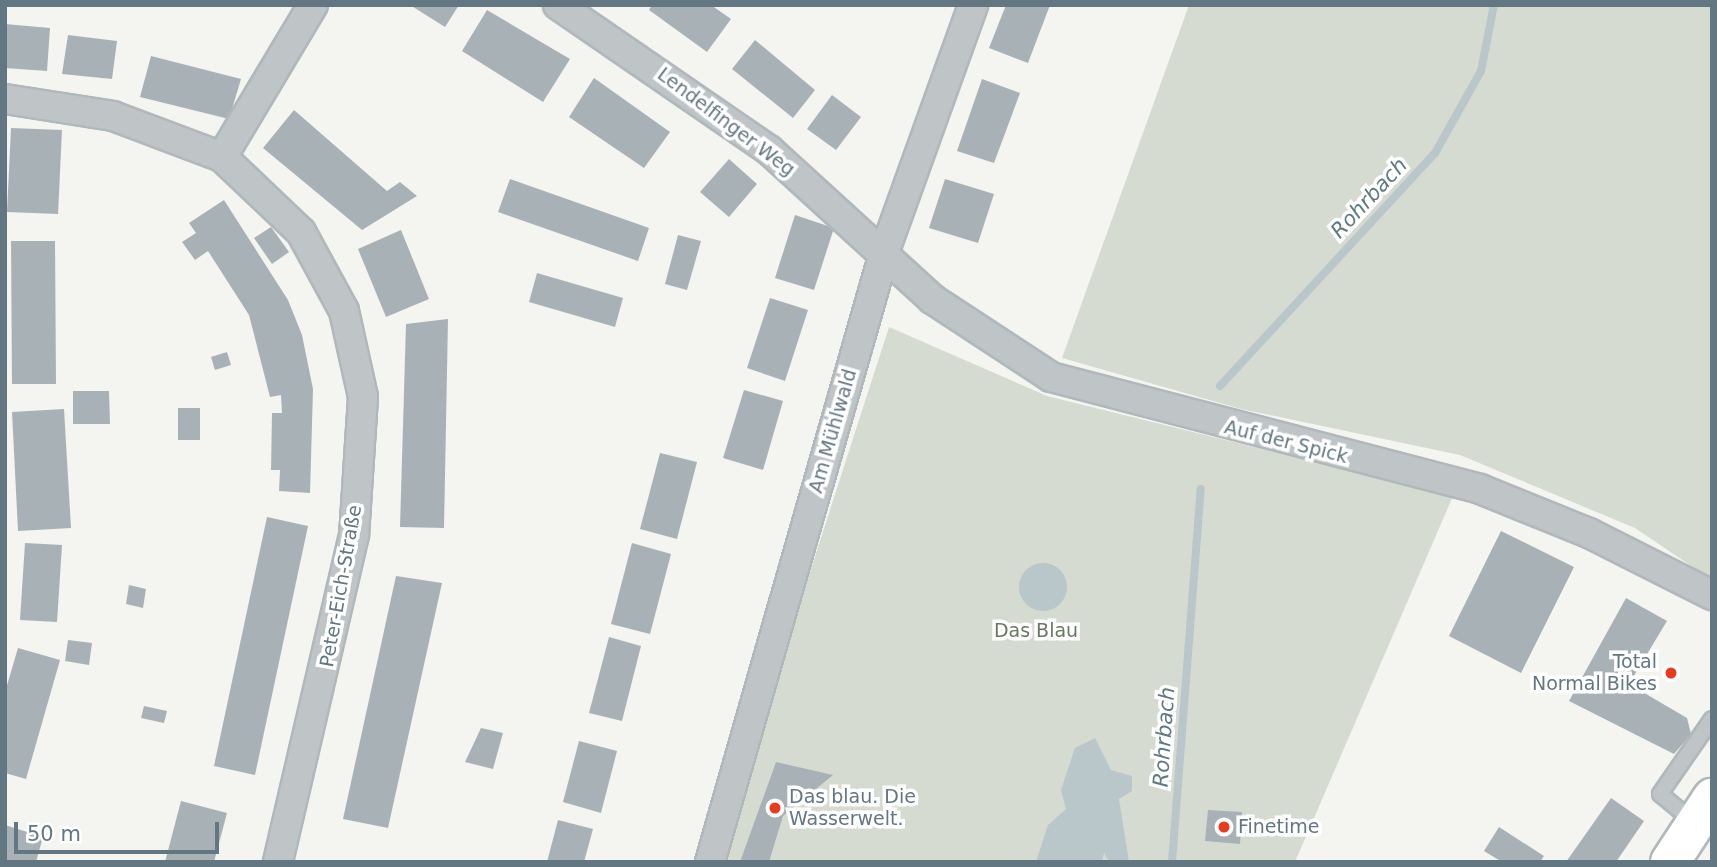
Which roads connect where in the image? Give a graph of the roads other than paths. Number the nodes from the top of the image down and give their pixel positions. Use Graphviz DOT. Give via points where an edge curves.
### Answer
graph roads {
  1 [pos="313,5"];
  2 [pos="558,5"];
  3 [pos="973,5"];
  4 [pos="5,99"];
  5 [pos="222,157"];
  6 [pos="885,250"];
  7 [pos="1712,595"];
  8 [pos="1712,719"];
  9 [pos="1703,811"];
  10 [pos="278,862"];
  11 [pos="710,862"];
  12 [pos="1670,862"];
  1 -- 5 [label="street"];
  2 -- 6 [label="street, Lendelfinger Weg" via="769,150"];
  3 -- 6 [label="street, Am Mühlwald"];
  4 -- 5 [label="street, Peter-Eich-Straße" via="113,116"];
  5 -- 10 [label="street, Peter-Eich-Straße" via="272,199 325,269 344,311 363,397 354,535"];
  6 -- 7 [label="street, Auf der Spick" via="932,299 1051,377 1480,489 1589,533"];
  6 -- 11 [label="street, Am Mühlwald"];
  8 -- 9 [label="lane" via="1660,794"];
  9 -- 12 [label="main road"];
}
